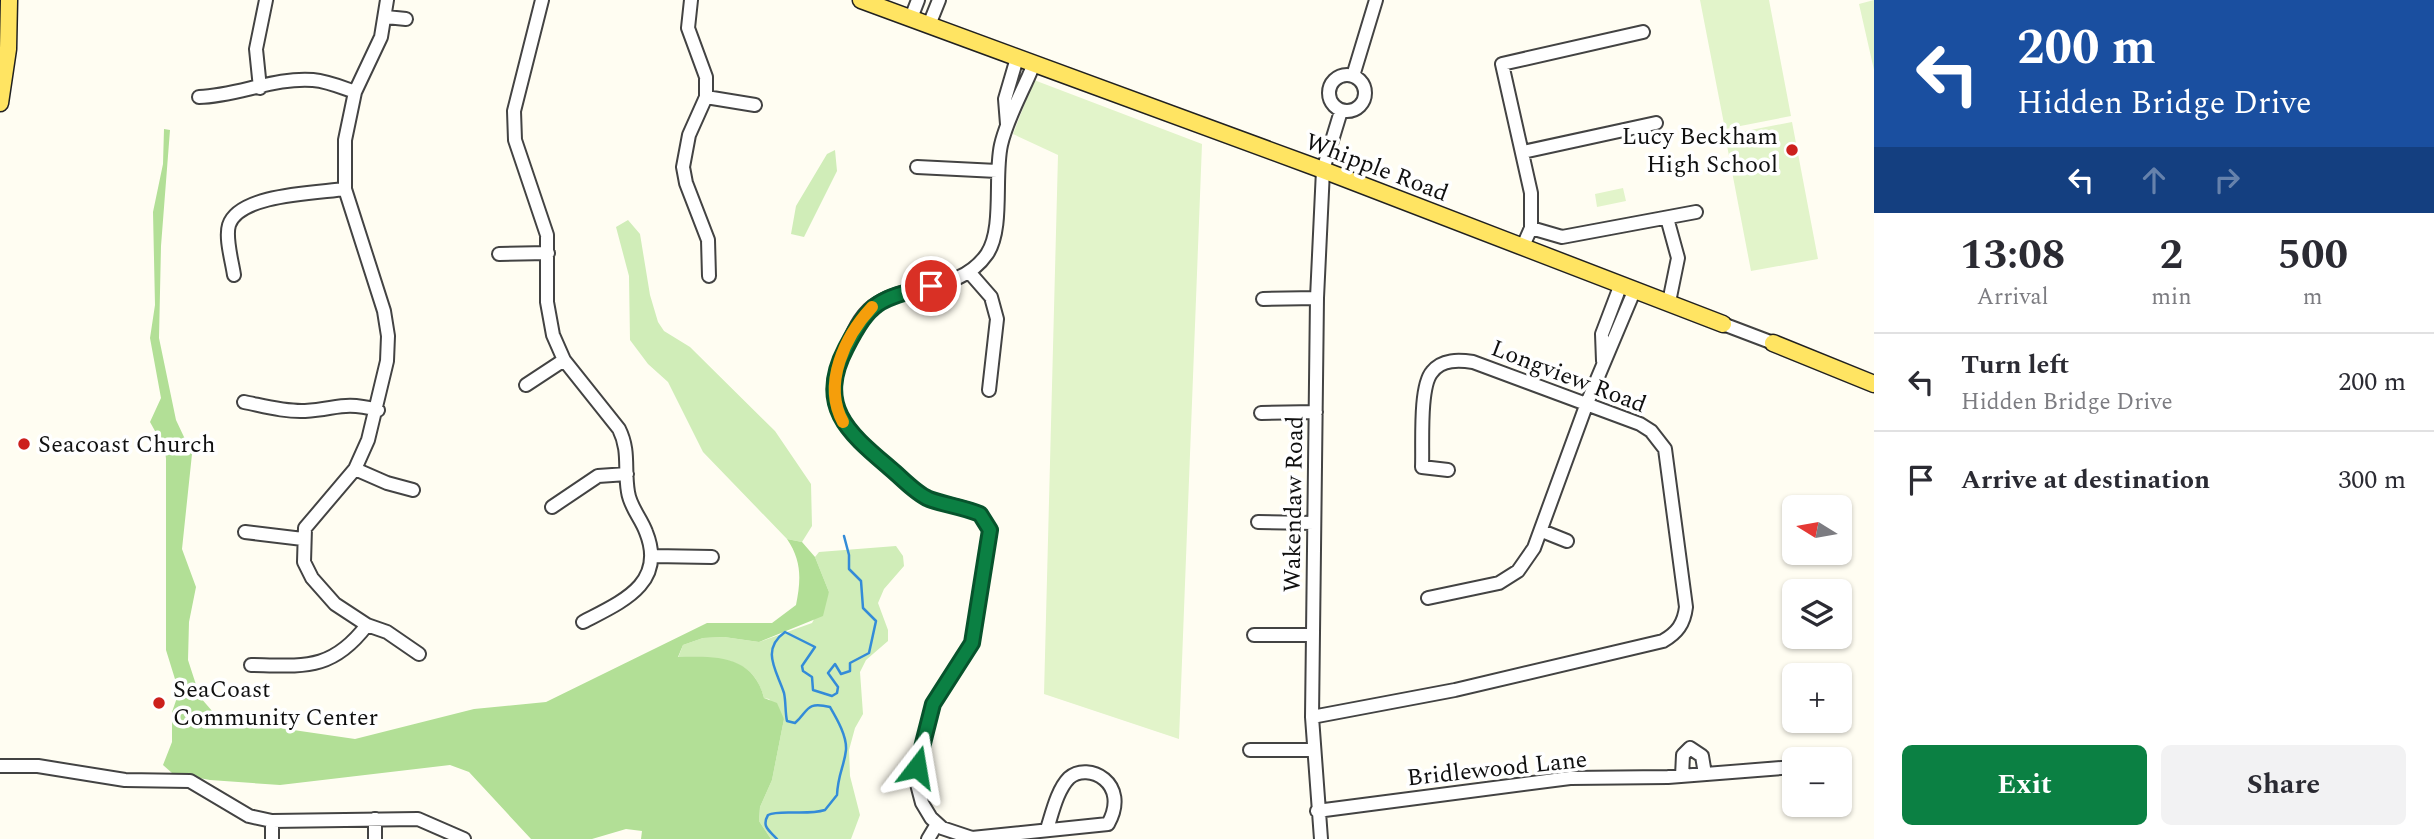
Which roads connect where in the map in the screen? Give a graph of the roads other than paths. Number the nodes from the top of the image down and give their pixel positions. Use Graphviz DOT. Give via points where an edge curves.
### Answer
graph roads {
  1 [pos="9,0"];
  2 [pos="266,0"];
  3 [pos="387,0"];
  4 [pos="542,0"];
  5 [pos="691,0"];
  6 [pos="861,0"];
  7 [pos="918,0"];
  8 [pos="939,0"];
  9 [pos="1376,0"];
  10 [pos="386,17"];
  11 [pos="911,18"];
  12 [pos="4,19"];
  13 [pos="406,19"];
  14 [pos="929,25"];
  15 [pos="1643,32"];
  16 [pos="1017,58"];
  17 [pos="1033,66"];
  18 [pos="1353,76"];
  19 [pos="260,88"];
  20 [pos="355,92"];
  21 [pos="199,97"];
  22 [pos="706,97"];
  23 [pos="0,103"];
  24 [pos="755,105"];
  25 [pos="1341,111"];
  26 [pos="1656,123"];
  27 [pos="1007,128"];
  28 [pos="1523,152"];
  29 [pos="917,167"];
  30 [pos="1323,170"];
  31 [pos="997,171"];
  32 [pos="345,189"];
  33 [pos="1696,212"];
  34 [pos="1667,218"];
  35 [pos="1531,228"];
  36 [pos="1523,246"];
  37 [pos="548,253"];
  38 [pos="499,254"];
  39 [pos="970,273"];
  40 [pos="234,275"];
  41 [pos="709,275"];
  42 [pos="1628,287"];
  43 [pos="1317,298"];
  44 [pos="1263,299"];
  45 [pos="1669,302"];
  46 [pos="1723,324"];
  47 [pos="1773,343"];
  48 [pos="564,360"];
  49 [pos="1874,384"];
  50 [pos="526,385"];
  51 [pos="989,390"];
  52 [pos="244,402"];
  53 [pos="1587,403"];
  54 [pos="378,410"];
  55 [pos="1261,412"];
  56 [pos="1316,412"];
  57 [pos="355,469"];
  58 [pos="1448,470"];
  59 [pos="627,474"];
  60 [pos="413,490"];
  61 [pos="552,507"];
  62 [pos="1258,522"];
  63 [pos="1314,523"];
  64 [pos="1542,531"];
  65 [pos="245,532"];
  66 [pos="303,539"];
  67 [pos="1567,541"];
  68 [pos="653,556"];
  69 [pos="712,557"];
  70 [pos="1429,597"];
  71 [pos="583,622"];
  72 [pos="367,625"];
  73 [pos="1254,635"];
  74 [pos="1312,635"];
  75 [pos="419,654"];
  76 [pos="251,665"];
  77 [pos="1312,717"];
  78 [pos="1250,750"];
  79 [pos="1314,750"];
  80 [pos="0,766"];
  81 [pos="1782,768"];
  82 [pos="1705,774"];
  83 [pos="1682,776"];
  84 [pos="1317,811"];
  85 [pos="374,819"];
  86 [pos="272,821"];
  87 [pos="937,824"];
  88 [pos="1046,829"];
  89 [pos="956,837"];
  90 [pos="272,839"];
  91 [pos="375,839"];
  92 [pos="464,839"];
  93 [pos="928,839"];
  94 [pos="1321,839"];
  1 -- 12 [label="main road"];
  2 -- 19 [label="street" via="256,49"];
  3 -- 10 [label="street"];
  4 -- 37 [label="street" via="514,111 515,140 547,235"];
  5 -- 22 [label="street" via="688,28 706,77"];
  6 -- 11 [label="main road, Whipple Road"];
  7 -- 11 [label="street"];
  8 -- 14 [label="street"];
  9 -- 18 [label="street"];
  10 -- 13 [label="street"];
  10 -- 20 [label="street"];
  11 -- 14 [label="main road, Whipple Road"];
  12 -- 23 [label="main road" via="6,74"];
  14 -- 16 [label="main road, Whipple Road"];
  15 -- 28 [label="street" via="1502,64"];
  16 -- 17 [label="main road, Whipple Road"];
  16 -- 27 [label="street" via="1005,99"];
  17 -- 27 [label="street"];
  17 -- 30 [label="main road, Whipple Road"];
  18 -- 25 [label="street" via="1362,84 1365,96 1353,110"];
  18 -- 25 [label="street" via="1341,76 1330,88 1332,104"];
  19 -- 20 [label="street" via="314,80"];
  19 -- 21 [label="street"];
  20 -- 32 [label="street" via="345,140"];
  22 -- 24 [label="street"];
  22 -- 41 [label="street" via="683,167 708,240"];
  25 -- 30 [label="street, Wakendaw Road"];
  26 -- 28 [label="street"];
  27 -- 31 [label="street"];
  28 -- 35 [label="street" via="1533,208"];
  29 -- 31 [label="street"];
  30 -- 36 [label="main road, Whipple Road"];
  30 -- 43 [label="street, Wakendaw Road"];
  31 -- 39 [label="street" via="995,229 988,253"];
  32 -- 40 [label="street" via="254,202 237,212 228,227"];
  32 -- 54 [label="street" via="388,336"];
  33 -- 34 [label="street"];
  34 -- 35 [label="street" via="1562,237"];
  34 -- 45 [label="street" via="1678,258"];
  35 -- 36 [label="street"];
  36 -- 42 [label="main road, Whipple Road"];
  37 -- 38 [label="street"];
  37 -- 48 [label="street" via="549,318"];
  39 -- 51 [label="street" via="991,297 997,319"];
  39 -- 87 [label="street" via="875,304 861,319 835,378 840,416 849,433 927,498 980,514 990,530 972,643 933,704 917,767 922,803"];
  42 -- 45 [label="main road, Whipple Road"];
  42 -- 53 [label="street"];
  43 -- 44 [label="street"];
  43 -- 56 [label="street, Wakendaw Road"];
  45 -- 46 [label="main road, Whipple Road"];
  46 -- 47 [label="street, Whipple Road"];
  47 -- 49 [label="main road, Whipple Road"];
  48 -- 50 [label="street"];
  48 -- 59 [label="street" via="619,429 628,454"];
  52 -- 54 [label="street" via="289,411 338,404"];
  53 -- 58 [label="street, Longview Road" via="1474,362 1443,363 1431,373 1426,389 1422,467"];
  53 -- 64 [label="street"];
  53 -- 77 [label="street, Longview Road" via="1640,424 1665,449 1686,607 1685,618 1673,635 1455,690"];
  54 -- 57 [label="street"];
  55 -- 56 [label="street"];
  56 -- 63 [label="street, Wakendaw Road"];
  57 -- 60 [label="street"];
  57 -- 66 [label="street" via="312,518"];
  59 -- 61 [label="street" via="598,476"];
  59 -- 68 [label="street" via="628,495"];
  62 -- 63 [label="street"];
  63 -- 74 [label="street, Wakendaw Road"];
  64 -- 67 [label="street"];
  64 -- 70 [label="street" via="1518,571 1499,583"];
  65 -- 66 [label="street"];
  66 -- 72 [label="street" via="304,562 312,578 335,604"];
  68 -- 69 [label="street"];
  68 -- 71 [label="street" via="634,593"];
  72 -- 75 [label="street" via="387,632"];
  72 -- 76 [label="street" via="350,647 328,660 300,666"];
  73 -- 74 [label="street"];
  74 -- 77 [label="street, Wakendaw Road"];
  77 -- 79 [label="street, Wakendaw Road"];
  78 -- 79 [label="street"];
  79 -- 84 [label="street, Wakendaw Road"];
  80 -- 86 [label="street" via="190,781 249,816"];
  81 -- 82 [label="street, Bridlewood Lane"];
  82 -- 83 [label="street, Bridlewood Lane"];
  82 -- 83 [label="street" via="1702,756 1690,748 1683,755"];
  83 -- 84 [label="street, Bridlewood Lane" via="1570,778"];
  84 -- 94 [label="street, Wakendaw Road"];
  85 -- 86 [label="street"];
  85 -- 91 [label="street"];
  85 -- 92 [label="street" via="418,818"];
  86 -- 90 [label="street"];
  87 -- 89 [label="street"];
  87 -- 93 [label="street"];
  88 -- 88 [label="street" via="1108,824 1117,797 1111,783 1078,773 1069,778"];
  88 -- 89 [label="street"];
}
